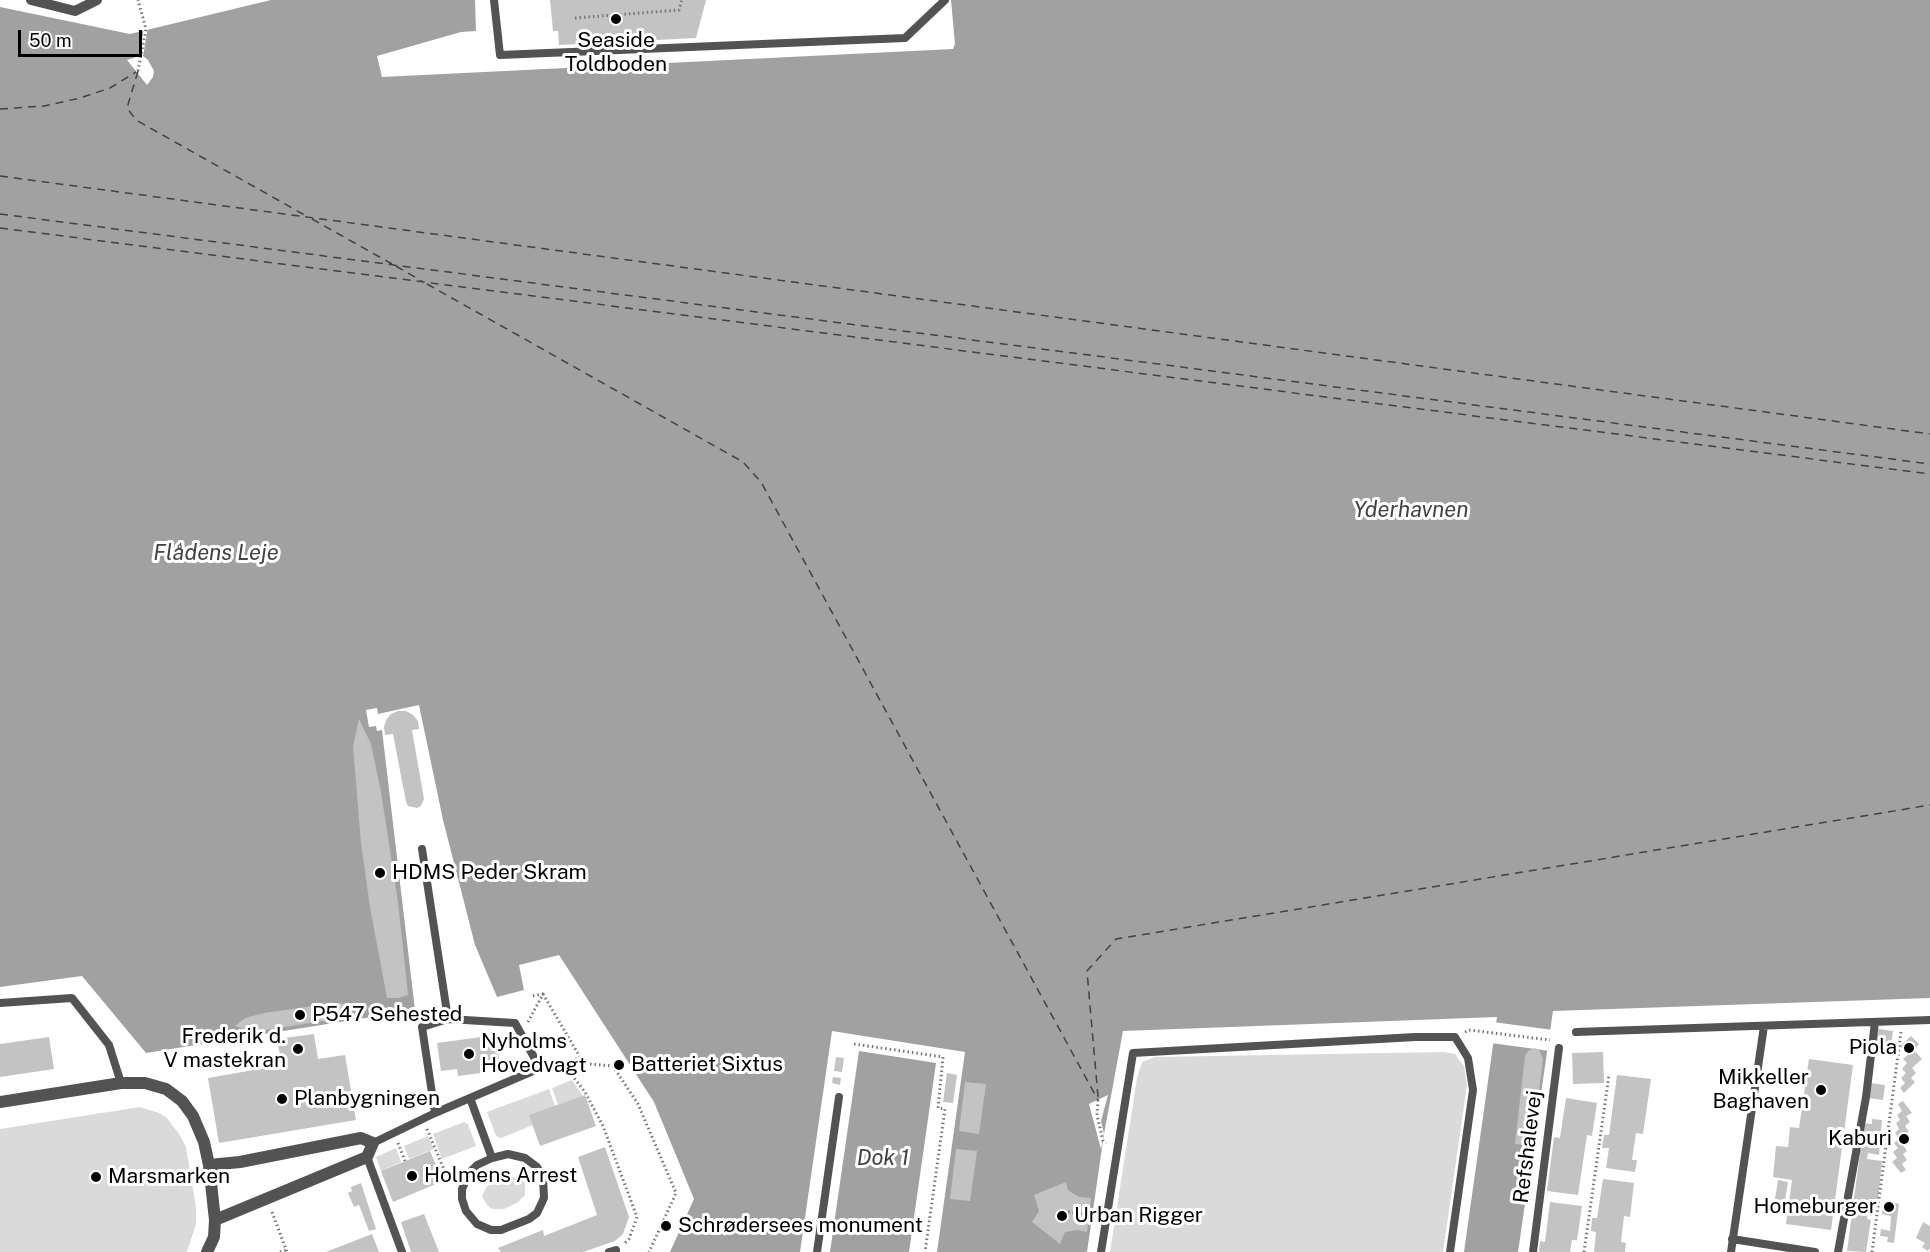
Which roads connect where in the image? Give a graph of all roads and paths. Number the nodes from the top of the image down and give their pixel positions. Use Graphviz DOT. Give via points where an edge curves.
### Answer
graph roads {
  1 [pos="31,0"];
  2 [pos="97,0"];
  3 [pos="138,0"];
  4 [pos="494,0"];
  5 [pos="682,0"];
  6 [pos="945,0"];
  7 [pos="575,18"];
  8 [pos="138,71"];
  9 [pos="422,849"];
  10 [pos="543,993"];
  11 [pos="532,996"];
  12 [pos="0,1004"];
  13 [pos="448,1019"];
  14 [pos="1930,1020"];
  15 [pos="1902,1021"];
  16 [pos="1875,1022"];
  17 [pos="1764,1026"];
  18 [pos="1469,1030"];
  19 [pos="1576,1032"];
  20 [pos="521,1033"];
  21 [pos="1553,1040"];
  22 [pos="854,1044"];
  23 [pos="1559,1047"];
  24 [pos="580,1057"];
  25 [pos="540,1068"];
  26 [pos="554,1071"];
  27 [pos="1610,1075"];
  28 [pos="121,1083"];
  29 [pos="839,1097"];
  30 [pos="470,1098"];
  31 [pos="1098,1100"];
  32 [pos="0,1102"];
  33 [pos="435,1113"];
  34 [pos="423,1119"];
  35 [pos="394,1133"];
  36 [pos="373,1143"];
  37 [pos="1118,1150"];
  38 [pos="366,1157"];
  39 [pos="492,1158"];
  40 [pos="405,1161"];
  41 [pos="209,1165"];
  42 [pos="465,1180"];
  43 [pos="267,1199"];
  44 [pos="1068,1212"];
  45 [pos="1086,1214"];
  46 [pos="215,1220"];
  47 [pos="1732,1239"];
  48 [pos="286,1251"];
  49 [pos="613,1251"];
  50 [pos="207,1252"];
  51 [pos="280,1252"];
  52 [pos="402,1252"];
  53 [pos="650,1252"];
  54 [pos="817,1252"];
  55 [pos="925,1252"];
  56 [pos="1101,1252"];
  57 [pos="1450,1252"];
  58 [pos="1533,1252"];
  59 [pos="1584,1252"];
  60 [pos="1731,1252"];
  61 [pos="1815,1252"];
  62 [pos="1838,1252"];
  63 [pos="1872,1252"];
  1 -- 2 [label="street" via="75,11"];
  3 -- 8 [label="path" via="146,29"];
  4 -- 6 [label="lane" via="500,56 905,38"];
  5 -- 7 [label="path" via="679,10"];
  9 -- 13 [label="lane"];
  10 -- 11 [label="path"];
  10 -- 20 [label="path"];
  10 -- 24 [label="path"];
  12 -- 28 [label="lane" via="72,998 109,1045"];
  13 -- 20 [label="lane" via="515,1023"];
  13 -- 33 [label="lane" via="422,1027"];
  14 -- 15 [label="lane"];
  15 -- 16 [label="lane"];
  15 -- 63 [label="path"];
  16 -- 17 [label="lane"];
  16 -- 62 [label="lane" via="1866,1097"];
  17 -- 19 [label="lane"];
  17 -- 47 [label="lane"];
  18 -- 21 [label="path"];
  20 -- 25 [label="lane"];
  22 -- 55 [label="path" via="943,1057 938,1108 945,1109"];
  23 -- 58 [label="lane, Refshalevej"];
  24 -- 26 [label="path"];
  24 -- 53 [label="path" via="589,1064 613,1066 638,1104 676,1193"];
  25 -- 26 [label="path"];
  25 -- 30 [label="lane"];
  26 -- 49 [label="path" via="571,1074 585,1092 603,1126 637,1217 629,1239"];
  27 -- 59 [label="path"];
  28 -- 32 [label="street"];
  28 -- 41 [label="street" via="145,1083 166,1089 182,1101 204,1142"];
  29 -- 54 [label="lane"];
  30 -- 33 [label="lane"];
  30 -- 39 [label="lane"];
  31 -- 37 [label="path" via="1102,1141"];
  33 -- 34 [label="lane"];
  34 -- 35 [label="lane"];
  34 -- 42 [label="path" via="445,1172"];
  35 -- 36 [label="lane"];
  35 -- 40 [label="path"];
  36 -- 38 [label="street"];
  36 -- 41 [label="street" via="361,1138"];
  37 -- 56 [label="lane"];
  37 -- 57 [label="lane" via="1133,1053 1455,1037 1468,1058 1473,1090"];
  38 -- 43 [label="street"];
  38 -- 52 [label="lane"];
  39 -- 42 [label="lane" via="477,1165"];
  39 -- 42 [label="lane" via="516,1155 537,1167 544,1184 544,1198 530,1220 501,1230 477,1224 463,1204"];
  41 -- 46 [label="street"];
  43 -- 46 [label="street"];
  43 -- 48 [label="path"];
  44 -- 45 [label="path"];
  46 -- 50 [label="street"];
  47 -- 60 [label="lane"];
  47 -- 61 [label="lane"];
  48 -- 51 [label="path"];
}
